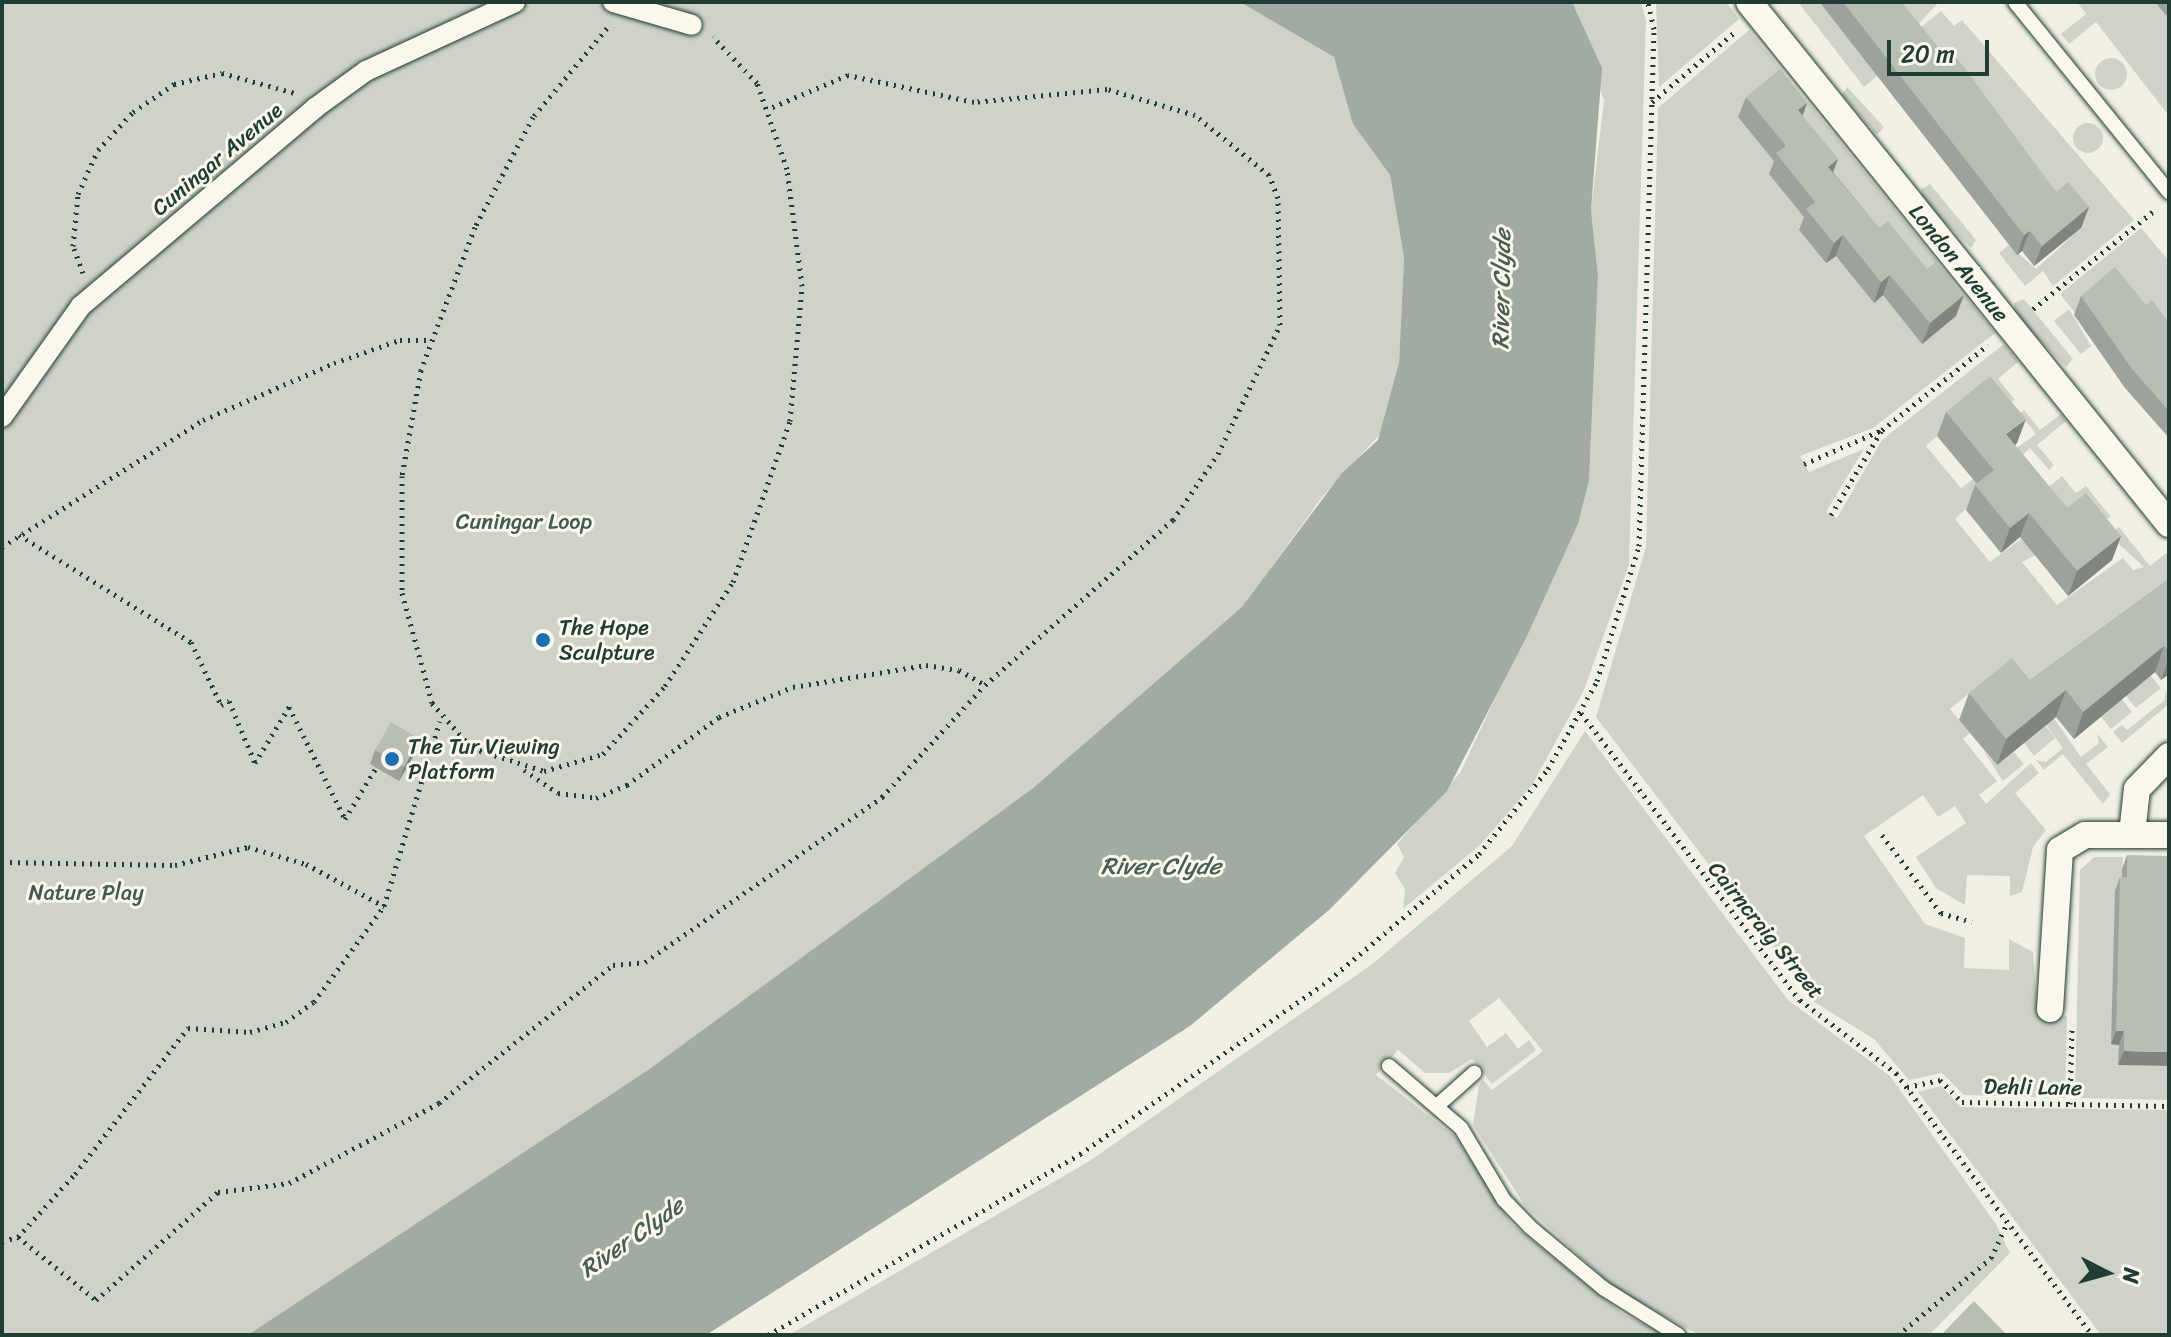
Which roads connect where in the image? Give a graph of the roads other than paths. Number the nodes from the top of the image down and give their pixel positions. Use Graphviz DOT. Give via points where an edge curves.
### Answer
graph roads {
  1 [pos="515,2"];
  2 [pos="689,2"];
  3 [pos="1749,2"];
  4 [pos="2015,2"];
  5 [pos="623,4"];
  6 [pos="2168,187"];
  7 [pos="2,417"];
  8 [pos="2169,524"];
  9 [pos="2169,756"];
  10 [pos="2132,834"];
  11 [pos="2169,835"];
  12 [pos="2050,1009"];
  13 [pos="1389,1066"];
  14 [pos="1474,1073"];
  15 [pos="1437,1106"];
  16 [pos="1678,1335"];
  1 -- 7 [label="street, Cuningar Avenue" via="366,71 315,108 97,293"];
  2 -- 5 [label="street" via="692,25"];
  3 -- 8 [label="street, London Avenue"];
  4 -- 6 [label="lane"];
  9 -- 10 [label="street" via="2137,789"];
  10 -- 11 [label="street"];
  10 -- 12 [label="street" via="2085,835 2060,850"];
  13 -- 15 [label="lane"];
  14 -- 15 [label="lane"];
  15 -- 16 [label="lane" via="1530,1227 1603,1288"];
}
